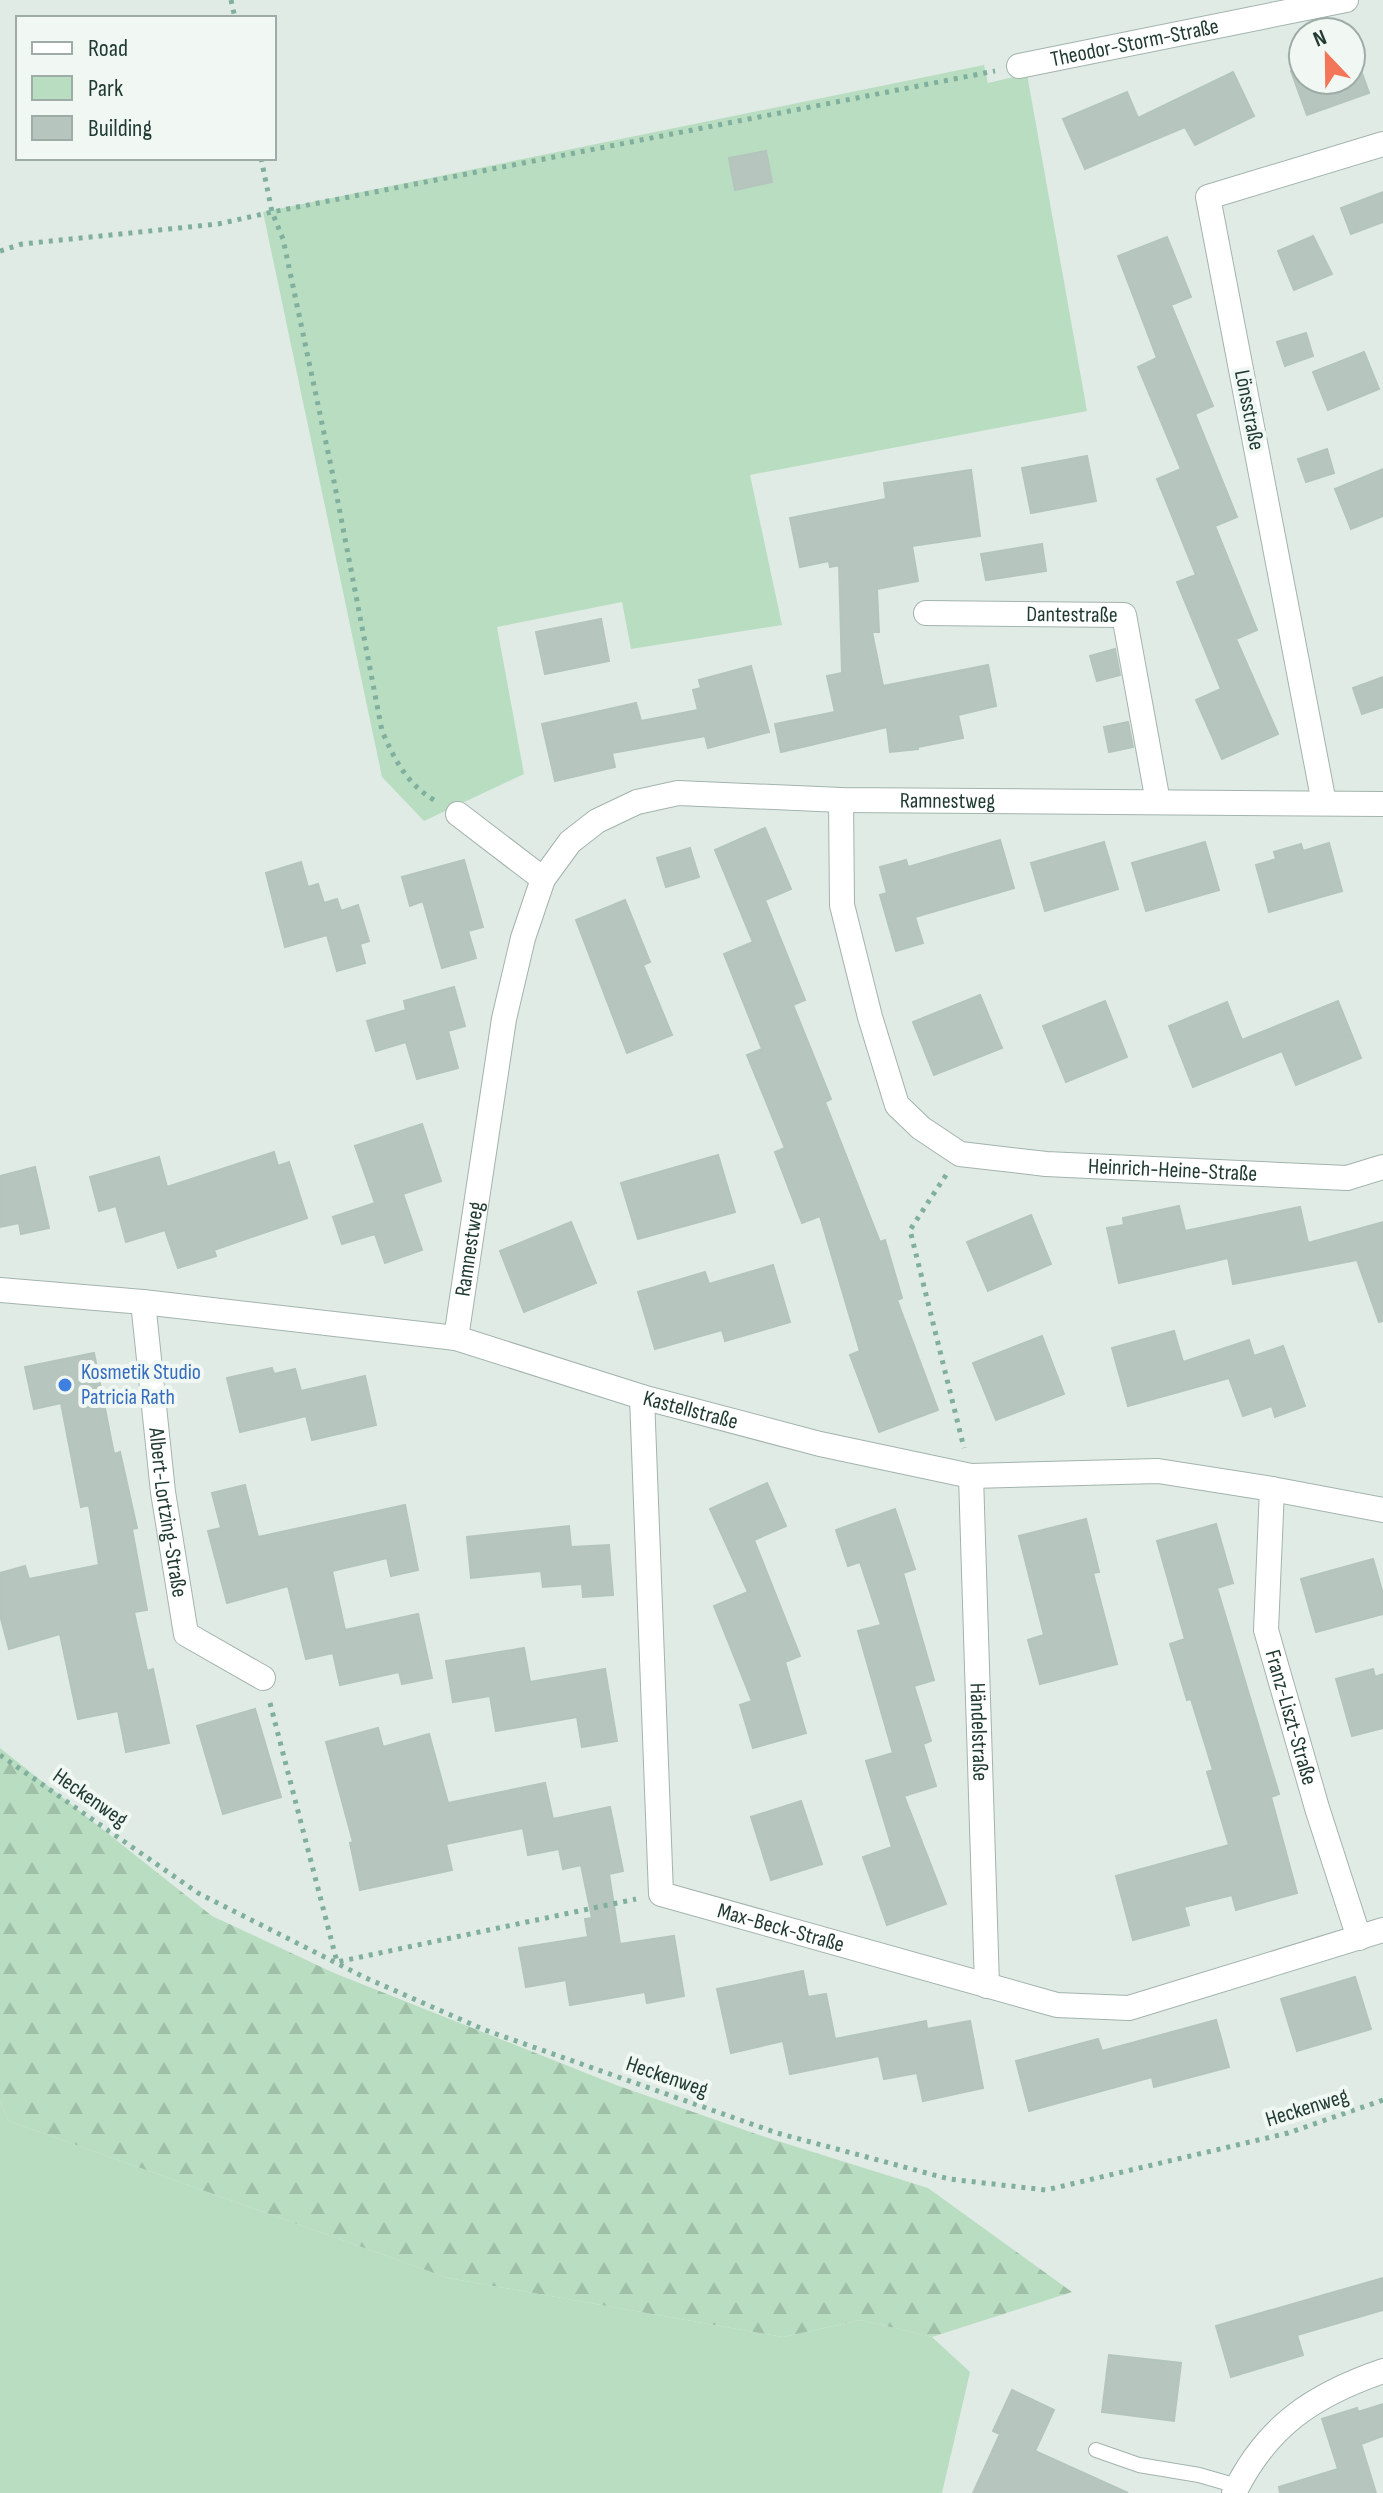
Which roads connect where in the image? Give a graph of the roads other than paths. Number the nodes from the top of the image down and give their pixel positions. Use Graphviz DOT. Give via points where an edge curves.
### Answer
graph roads {
  1 [pos="1346,0"];
  2 [pos="1019,66"];
  3 [pos="1383,144"];
  4 [pos="926,613"];
  5 [pos="841,800"];
  6 [pos="1158,802"];
  7 [pos="1324,803"];
  8 [pos="1383,804"];
  9 [pos="458,814"];
  10 [pos="543,879"];
  11 [pos="1383,1167"];
  12 [pos="0,1290"];
  13 [pos="143,1302"];
  14 [pos="456,1338"];
  15 [pos="642,1397"];
  16 [pos="971,1476"];
  17 [pos="1272,1489"];
  18 [pos="1383,1510"];
  19 [pos="263,1678"];
  20 [pos="1383,1930"];
  21 [pos="1359,1938"];
  22 [pos="987,1986"];
  23 [pos="1383,2371"];
  24 [pos="1096,2450"];
  25 [pos="1236,2490"];
  1 -- 2 [label="street, Theodor-Storm-Straße"];
  3 -- 7 [label="street, Lönsstraße" via="1208,197"];
  4 -- 6 [label="street, Dantestraße" via="1124,615"];
  5 -- 6 [label="street, Ramnestweg"];
  5 -- 10 [label="street, Ramnestweg" via="678,793 637,802 597,821 570,842"];
  5 -- 11 [label="street, Heinrich-Heine-Straße" via="842,905 897,1105 921,1128 960,1154 1046,1164 1347,1178"];
  6 -- 7 [label="street, Ramnestweg"];
  7 -- 8 [label="street, Ramnestweg"];
  9 -- 10 [label="street"];
  10 -- 14 [label="street, Ramnestweg" via="504,1019"];
  12 -- 13 [label="street, Kastellstraße"];
  13 -- 14 [label="street, Kastellstraße"];
  13 -- 19 [label="street, Albert-Lortzing-Straße" via="163,1492 186,1634"];
  14 -- 15 [label="street, Kastellstraße"];
  15 -- 16 [label="street, Kastellstraße" via="820,1444"];
  15 -- 22 [label="street, Max-Beck-Straße" via="661,1894"];
  16 -- 17 [label="street, Kastellstraße" via="1158,1471"];
  16 -- 22 [label="street, Händelstraße"];
  17 -- 18 [label="street, Kastellstraße"];
  17 -- 21 [label="street, Franz-Liszt-Straße" via="1266,1630"];
  20 -- 21 [label="street, Max-Beck-Straße"];
  21 -- 22 [label="street, Max-Beck-Straße" via="1129,2008 1057,2005"];
  23 -- 25 [label="street" via="1321,2398 1278,2427 1251,2460"];
  24 -- 25 [label="lane" via="1139,2465 1199,2475"];
}
